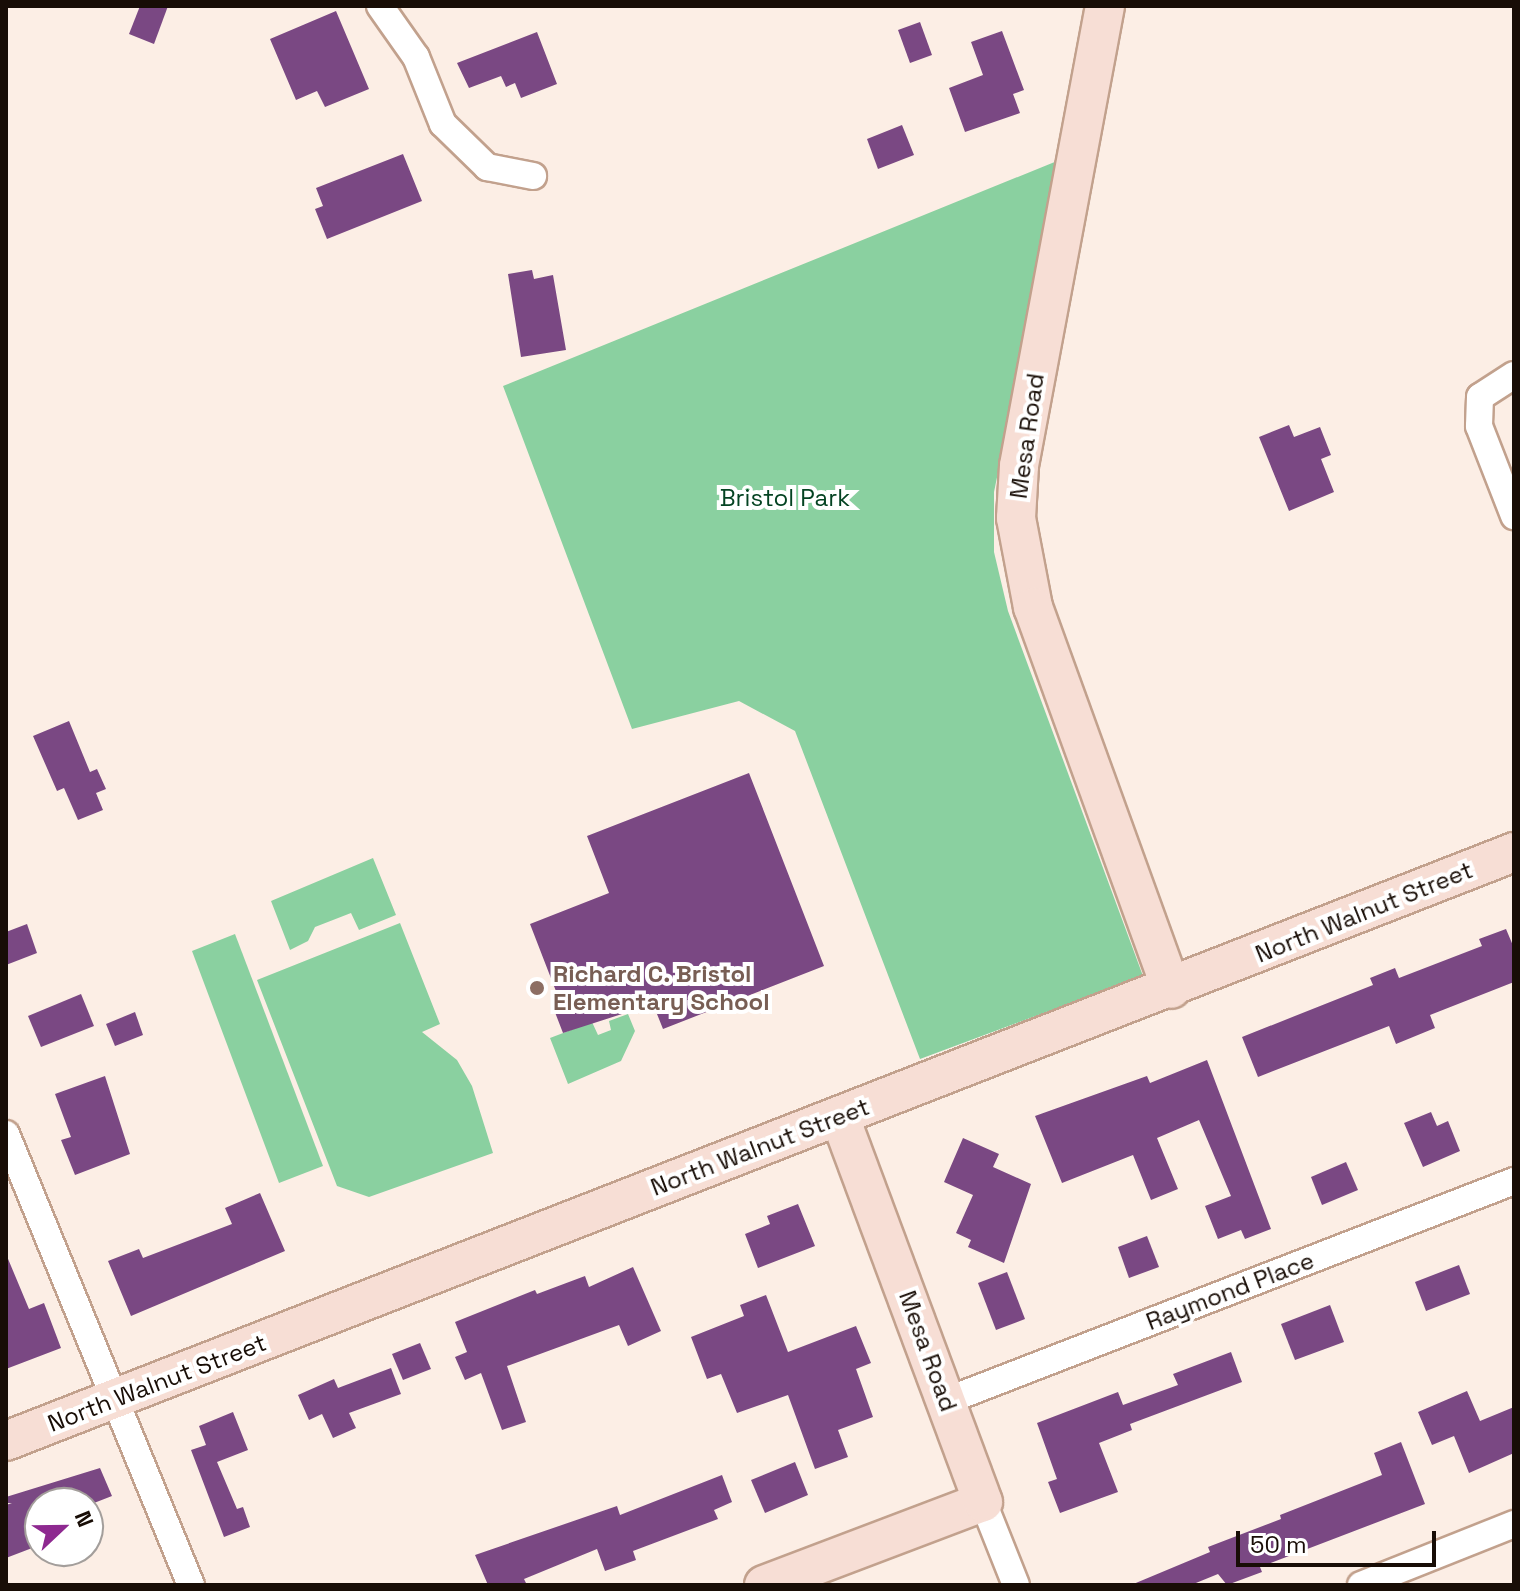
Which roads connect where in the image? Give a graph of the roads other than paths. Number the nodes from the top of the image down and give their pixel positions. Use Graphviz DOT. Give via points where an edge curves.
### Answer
graph roads {
  1 [pos="380,6"];
  2 [pos="1086,6"];
  3 [pos="1105,6"];
  4 [pos="1093,55"];
  5 [pos="533,176"];
  6 [pos="1514,375"];
  7 [pos="1514,516"];
  8 [pos="1514,852"];
  9 [pos="1171,989"];
  10 [pos="840,1117"];
  11 [pos="6,1134"];
  12 [pos="1514,1181"];
  13 [pos="117,1400"];
  14 [pos="946,1401"];
  15 [pos="6,1441"];
  16 [pos="983,1502"];
  17 [pos="1514,1524"];
  18 [pos="191,1585"];
  19 [pos="764,1585"];
  20 [pos="1016,1585"];
  21 [pos="1361,1585"];
  1 -- 5 [label="street" via="416,57 443,124 487,167"];
  2 -- 4 [label="street"];
  3 -- 4 [label="main road, Mesa Road"];
  4 -- 9 [label="main road, Mesa Road" via="1019,466 1016,518 1033,607"];
  6 -- 7 [label="street" via="1480,397 1479,426"];
  8 -- 9 [label="main road, North Walnut Street"];
  9 -- 10 [label="main road, North Walnut Street"];
  10 -- 13 [label="main road, North Walnut Street"];
  10 -- 14 [label="main road, Mesa Road"];
  11 -- 13 [label="street"];
  12 -- 14 [label="street, Raymond Place"];
  13 -- 15 [label="main road, North Walnut Street"];
  13 -- 18 [label="street"];
  14 -- 16 [label="main road, Mesa Road"];
  16 -- 19 [label="main road"];
  16 -- 20 [label="street, Mesa Road"];
  17 -- 21 [label="street"];
}
